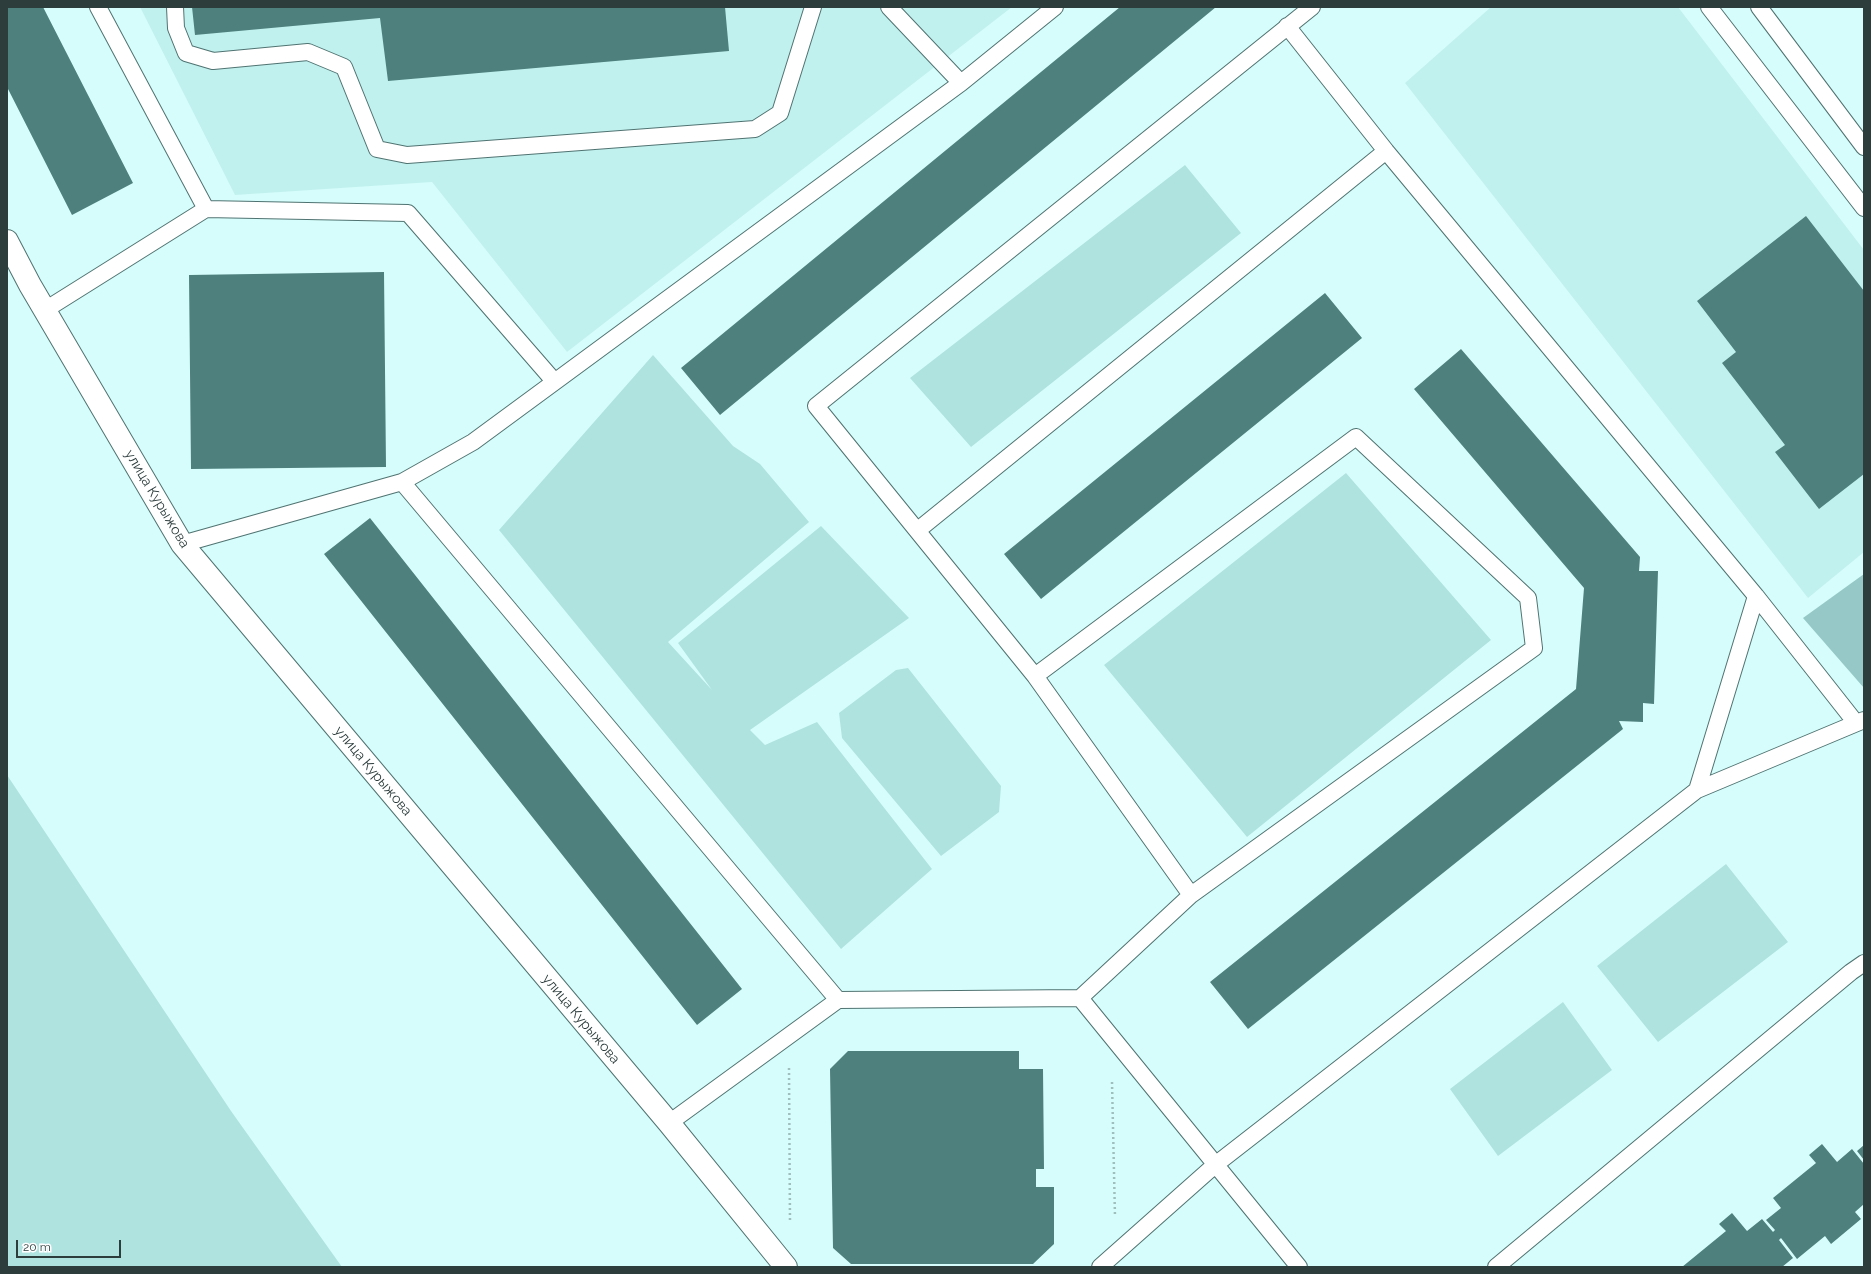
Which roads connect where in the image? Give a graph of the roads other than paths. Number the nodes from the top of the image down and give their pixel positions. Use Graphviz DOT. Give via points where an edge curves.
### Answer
graph roads {
  1 [pos="98,7"];
  2 [pos="175,7"];
  3 [pos="813,7"];
  4 [pos="889,7"];
  5 [pos="1055,7"];
  6 [pos="1312,7"];
  7 [pos="1709,7"];
  8 [pos="1760,7"];
  9 [pos="1287,26"];
  10 [pos="961,83"];
  11 [pos="1864,147"];
  12 [pos="1386,151"];
  13 [pos="1864,208"];
  14 [pos="206,210"];
  15 [pos="7,241"];
  16 [pos="45,310"];
  17 [pos="554,381"];
  18 [pos="402,482"];
  19 [pos="918,530"];
  20 [pos="182,544"];
  21 [pos="1756,596"];
  22 [pos="1035,676"];
  23 [pos="1860,722"];
  24 [pos="1697,790"];
  25 [pos="1191,895"];
  26 [pos="1864,963"];
  27 [pos="1080,998"];
  28 [pos="838,1000"];
  29 [pos="669,1123"];
  30 [pos="1215,1165"];
  31 [pos="786,1267"];
  32 [pos="1100,1267"];
  33 [pos="1299,1267"];
  34 [pos="1496,1267"];
  1 -- 14 [label="lane"];
  2 -- 3 [label="lane" via="176,28 186,53 212,60 308,52 344,67 377,149 407,155 755,129 780,114"];
  4 -- 10 [label="lane"];
  5 -- 10 [label="lane"];
  6 -- 9 [label="lane"];
  7 -- 13 [label="lane"];
  8 -- 11 [label="lane"];
  9 -- 12 [label="lane"];
  9 -- 19 [label="lane" via="816,406"];
  10 -- 17 [label="lane"];
  12 -- 19 [label="lane"];
  12 -- 21 [label="lane"];
  14 -- 16 [label="lane"];
  14 -- 17 [label="lane" via="408,213"];
  15 -- 16 [label="street, улица Курыжова"];
  16 -- 20 [label="street, улица Курыжова"];
  17 -- 18 [label="lane" via="472,442"];
  18 -- 20 [label="lane"];
  18 -- 28 [label="lane"];
  19 -- 22 [label="lane"];
  20 -- 29 [label="street, улица Курыжова"];
  21 -- 23 [label="lane"];
  21 -- 24 [label="lane"];
  22 -- 25 [label="lane"];
  22 -- 25 [label="lane" via="1356,437 1528,598 1534,648"];
  23 -- 24 [label="lane"];
  24 -- 30 [label="lane"];
  25 -- 27 [label="lane"];
  26 -- 34 [label="lane"];
  27 -- 28 [label="lane"];
  27 -- 30 [label="lane"];
  28 -- 29 [label="lane"];
  29 -- 31 [label="street, улица Курыжова"];
  30 -- 32 [label="lane"];
  30 -- 33 [label="lane"];
}
